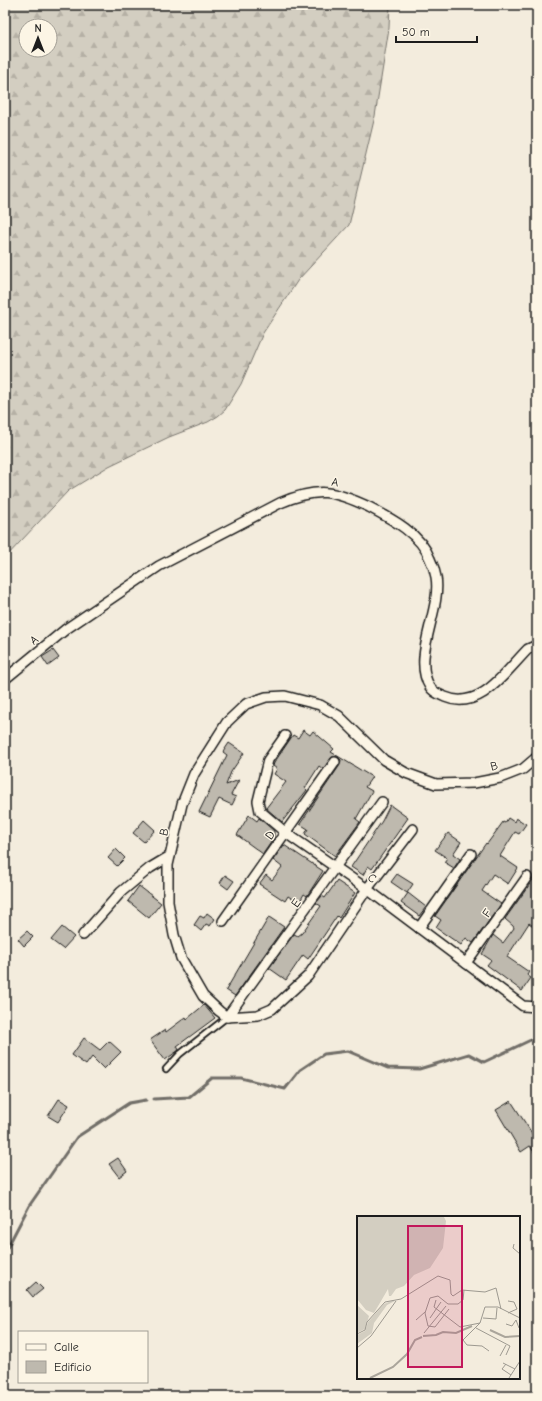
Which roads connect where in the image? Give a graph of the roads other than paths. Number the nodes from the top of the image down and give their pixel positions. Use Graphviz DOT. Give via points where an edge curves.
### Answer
graph roads {
  1 [pos="537,645"];
  2 [pos="5,679"];
  3 [pos="285,736"];
  4 [pos="537,757"];
  5 [pos="335,762"];
  6 [pos="382,802"];
  7 [pos="413,829"];
  8 [pos="286,833"];
  9 [pos="471,854"];
  10 [pos="170,856"];
  11 [pos="336,868"];
  12 [pos="527,877"];
  13 [pos="367,890"];
  14 [pos="223,921"];
  15 [pos="419,928"];
  16 [pos="83,935"];
  17 [pos="466,963"];
  18 [pos="537,1006"];
  19 [pos="227,1017"];
  20 [pos="166,1069"];
  1 -- 2 [label="street, A" via="528,650 484,694 468,701 452,700 430,688 424,658 436,594 436,578 430,558 417,538 375,510 345,496 320,492 299,495 280,503 159,566 66,629"];
  3 -- 8 [label="street, C" via="268,760 258,801 260,811"];
  4 -- 10 [label="street, B" via="523,769 500,778 474,783 436,784 406,773 384,760 339,716 320,705 285,696 266,697 246,704 227,722 194,774 182,804"];
  5 -- 8 [label="street, D"];
  6 -- 11 [label="street, E"];
  7 -- 13 [label="street"];
  8 -- 11 [label="street, C"];
  8 -- 14 [label="street, D"];
  9 -- 15 [label="street"];
  10 -- 16 [label="street" via="150,868 121,892"];
  10 -- 19 [label="street, B" via="168,902 181,958 204,996"];
  11 -- 13 [label="street, C"];
  11 -- 19 [label="street, E"];
  12 -- 17 [label="street, F"];
  13 -- 15 [label="street, C"];
  13 -- 19 [label="street" via="308,976 276,1005 258,1016"];
  15 -- 17 [label="street, C"];
  17 -- 18 [label="street, C" via="523,1006"];
  19 -- 20 [label="lane" via="180,1054"];
}
